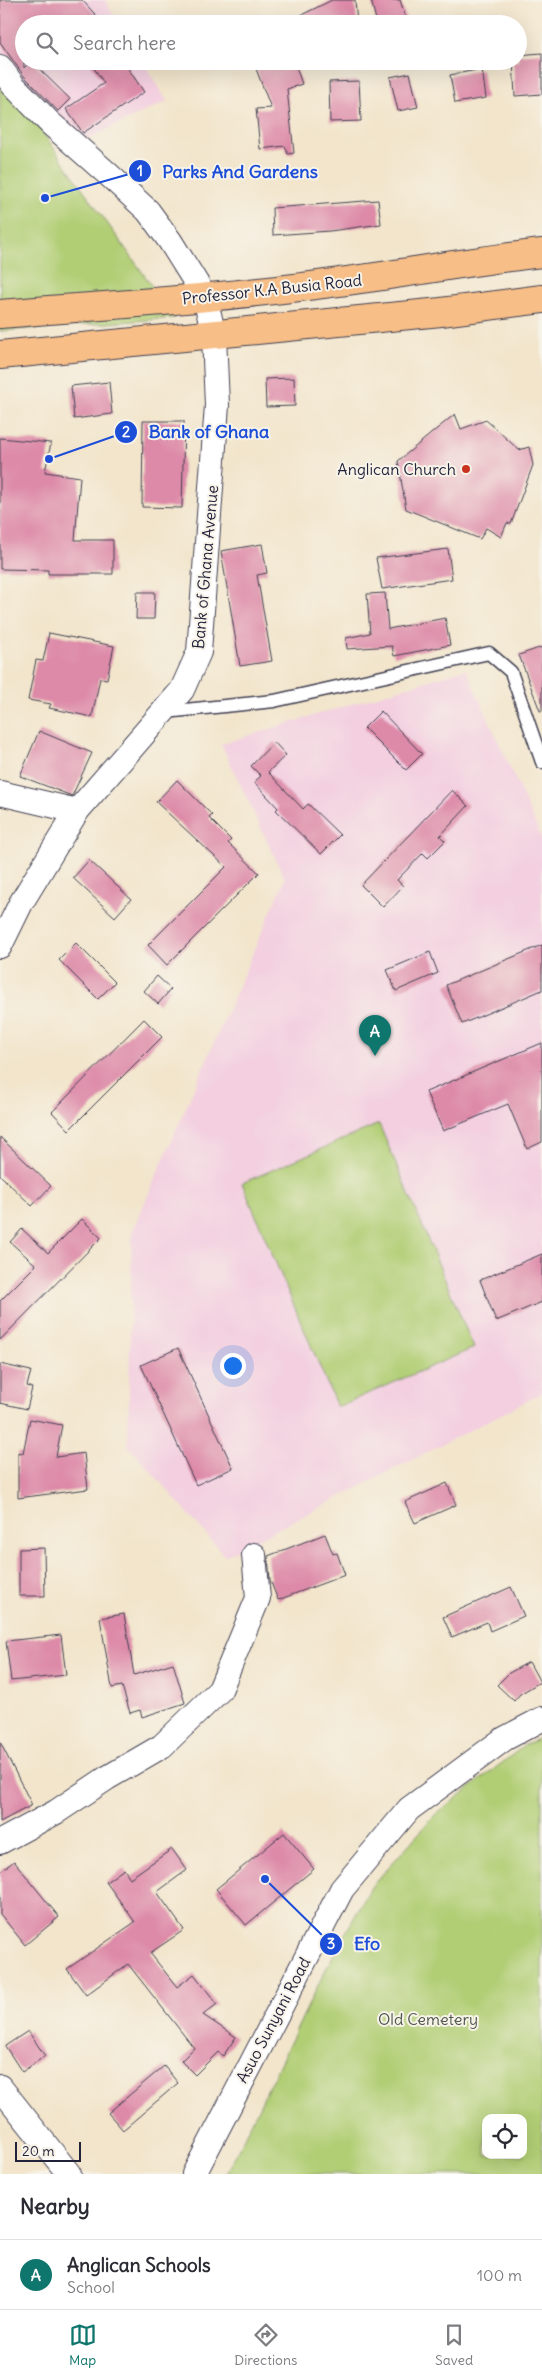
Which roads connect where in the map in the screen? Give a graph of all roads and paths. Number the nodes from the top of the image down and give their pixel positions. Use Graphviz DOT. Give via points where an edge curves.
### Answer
graph roads {
  1 [pos="0,67"];
  2 [pos="542,253"];
  3 [pos="205,297"];
  4 [pos="542,299"];
  5 [pos="0,314"];
  6 [pos="214,336"];
  7 [pos="0,355"];
  8 [pos="165,712"];
  9 [pos="542,762"];
  10 [pos="0,792"];
  11 [pos="76,811"];
  12 [pos="0,946"];
  13 [pos="254,1555"];
  14 [pos="542,1719"];
  15 [pos="0,1842"];
  16 [pos="0,2087"];
  17 [pos="69,2174"];
  18 [pos="194,2174"];
  1 -- 3 [label="street, Bank of Ghana Avenue" via="13,86 50,123 148,211"];
  2 -- 3 [label="main road, Professor K.A Busia Road" via="332,283"];
  3 -- 5 [label="main road, Professor K.A Busia Road"];
  3 -- 6 [label="street, Bank of Ghana Avenue"];
  4 -- 6 [label="main road"];
  6 -- 7 [label="main road"];
  6 -- 8 [label="street, Bank of Ghana Avenue" via="215,448 199,652 182,690"];
  8 -- 9 [label="lane" via="274,701 489,653 510,672"];
  8 -- 11 [label="street, Bank of Ghana Avenue"];
  10 -- 11 [label="street"];
  11 -- 12 [label="street, Bank of Ghana Avenue" via="21,903"];
  13 -- 15 [label="street" via="258,1598 220,1690 162,1746 56,1812"];
  14 -- 18 [label="street, Asuo Sunyani Road" via="504,1739 409,1809 342,1890"];
  16 -- 17 [label="street"];
}
